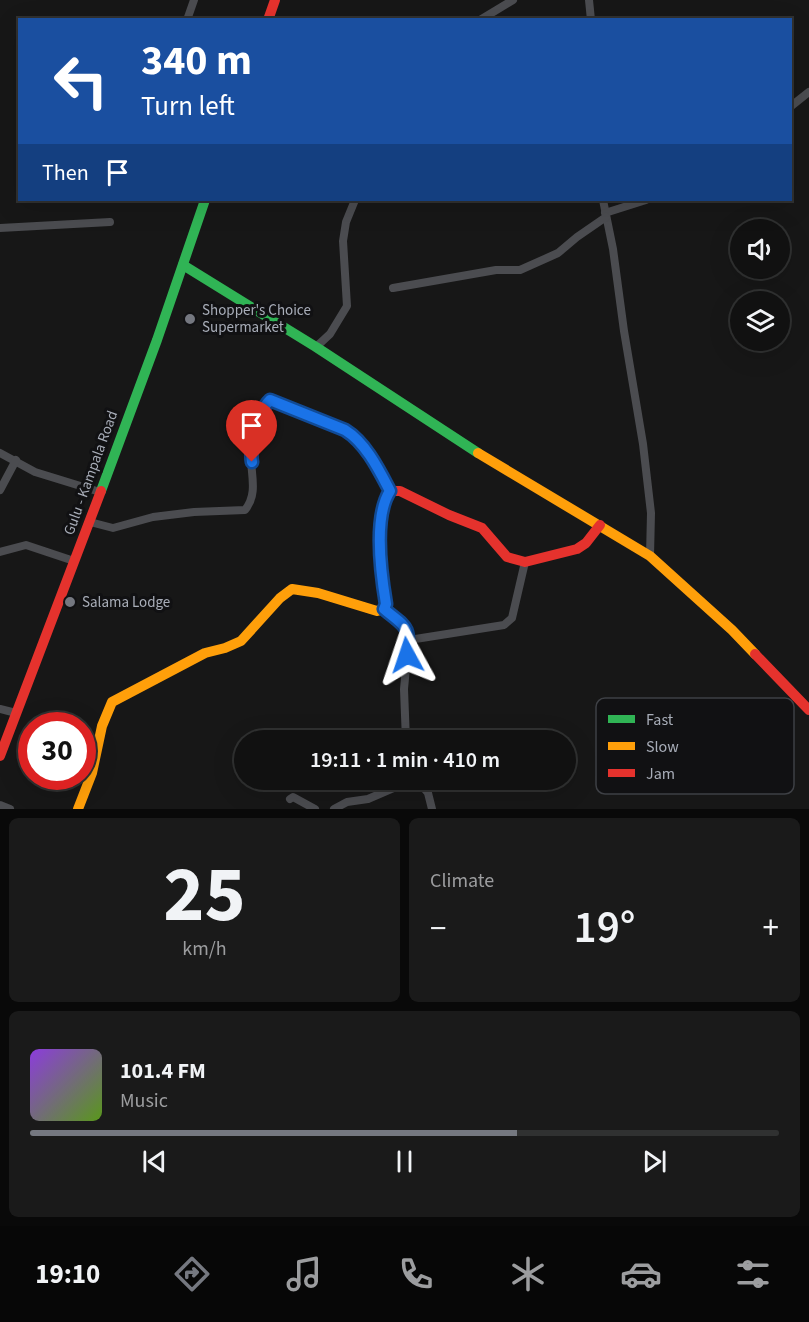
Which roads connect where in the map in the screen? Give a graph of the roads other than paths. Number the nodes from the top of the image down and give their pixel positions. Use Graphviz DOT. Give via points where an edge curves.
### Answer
graph roads {
  1 [pos="194,0"];
  2 [pos="275,0"];
  3 [pos="513,0"];
  4 [pos="589,0"];
  5 [pos="188,18"];
  6 [pos="269,18"];
  7 [pos="483,18"];
  8 [pos="591,18"];
  9 [pos="807,96"];
  10 [pos="792,106"];
  11 [pos="205,201"];
  12 [pos="355,201"];
  13 [pos="603,201"];
  14 [pos="643,201"];
  15 [pos="606,215"];
  16 [pos="110,222"];
  17 [pos="0,228"];
  18 [pos="183,265"];
  19 [pos="393,288"];
  20 [pos="316,347"];
  21 [pos="0,453"];
  22 [pos="16,460"];
  23 [pos="0,490"];
  24 [pos="390,491"];
  25 [pos="100,492"];
  26 [pos="90,522"];
  27 [pos="600,525"];
  28 [pos="0,552"];
  29 [pos="650,556"];
  30 [pos="74,561"];
  31 [pos="525,562"];
  32 [pos="384,609"];
  33 [pos="409,640"];
  34 [pos="0,709"];
  35 [pos="809,710"];
  36 [pos="16,712"];
  37 [pos="406,730"];
  38 [pos="0,756"];
  39 [pos="390,790"];
  40 [pos="425,790"];
  41 [pos="290,799"];
  42 [pos="0,805"];
  43 [pos="10,809"];
  44 [pos="78,809"];
  45 [pos="315,809"];
  46 [pos="334,809"];
  47 [pos="432,809"];
  1 -- 5 [label="street"];
  2 -- 6 [label="street"];
  3 -- 7 [label="street"];
  4 -- 8 [label="street"];
  9 -- 10 [label="street"];
  11 -- 18 [label="street, Gulu - Kampala Road"];
  12 -- 20 [label="street" via="344,241 348,306 330,334"];
  13 -- 15 [label="street"];
  14 -- 15 [label="street"];
  15 -- 19 [label="street" via="558,253 520,270 496,270"];
  15 -- 29 [label="street" via="643,444 651,513"];
  16 -- 17 [label="street"];
  18 -- 20 [label="street"];
  18 -- 25 [label="street, Gulu - Kampala Road"];
  20 -- 27 [label="street" via="497,465"];
  21 -- 22 [label="street"];
  22 -- 23 [label="street"];
  22 -- 25 [label="street" via="35,472"];
  24 -- 26 [label="street" via="373,460 350,433 270,400 252,444 253,489 245,510 153,517 113,528"];
  24 -- 31 [label="street" via="400,491 482,528 507,557"];
  24 -- 32 [label="street" via="384,503 380,550"];
  25 -- 26 [label="street, Gulu - Kampala Road"];
  26 -- 30 [label="street, Gulu - Kampala Road"];
  27 -- 29 [label="street"];
  27 -- 31 [label="street" via="577,549"];
  28 -- 30 [label="street" via="26,544"];
  29 -- 35 [label="street" via="732,630"];
  30 -- 36 [label="street, Gulu - Kampala Road"];
  31 -- 33 [label="street" via="512,618 504,626"];
  32 -- 33 [label="street" via="404,626"];
  32 -- 44 [label="street" via="377,611 292,589 241,641 205,653 112,702"];
  33 -- 37 [label="street" via="404,689"];
  34 -- 36 [label="street"];
  36 -- 38 [label="street, Gulu - Kampala Road"];
  39 -- 46 [label="street"];
  40 -- 47 [label="street"];
  41 -- 45 [label="street"];
  42 -- 43 [label="street"];
}
